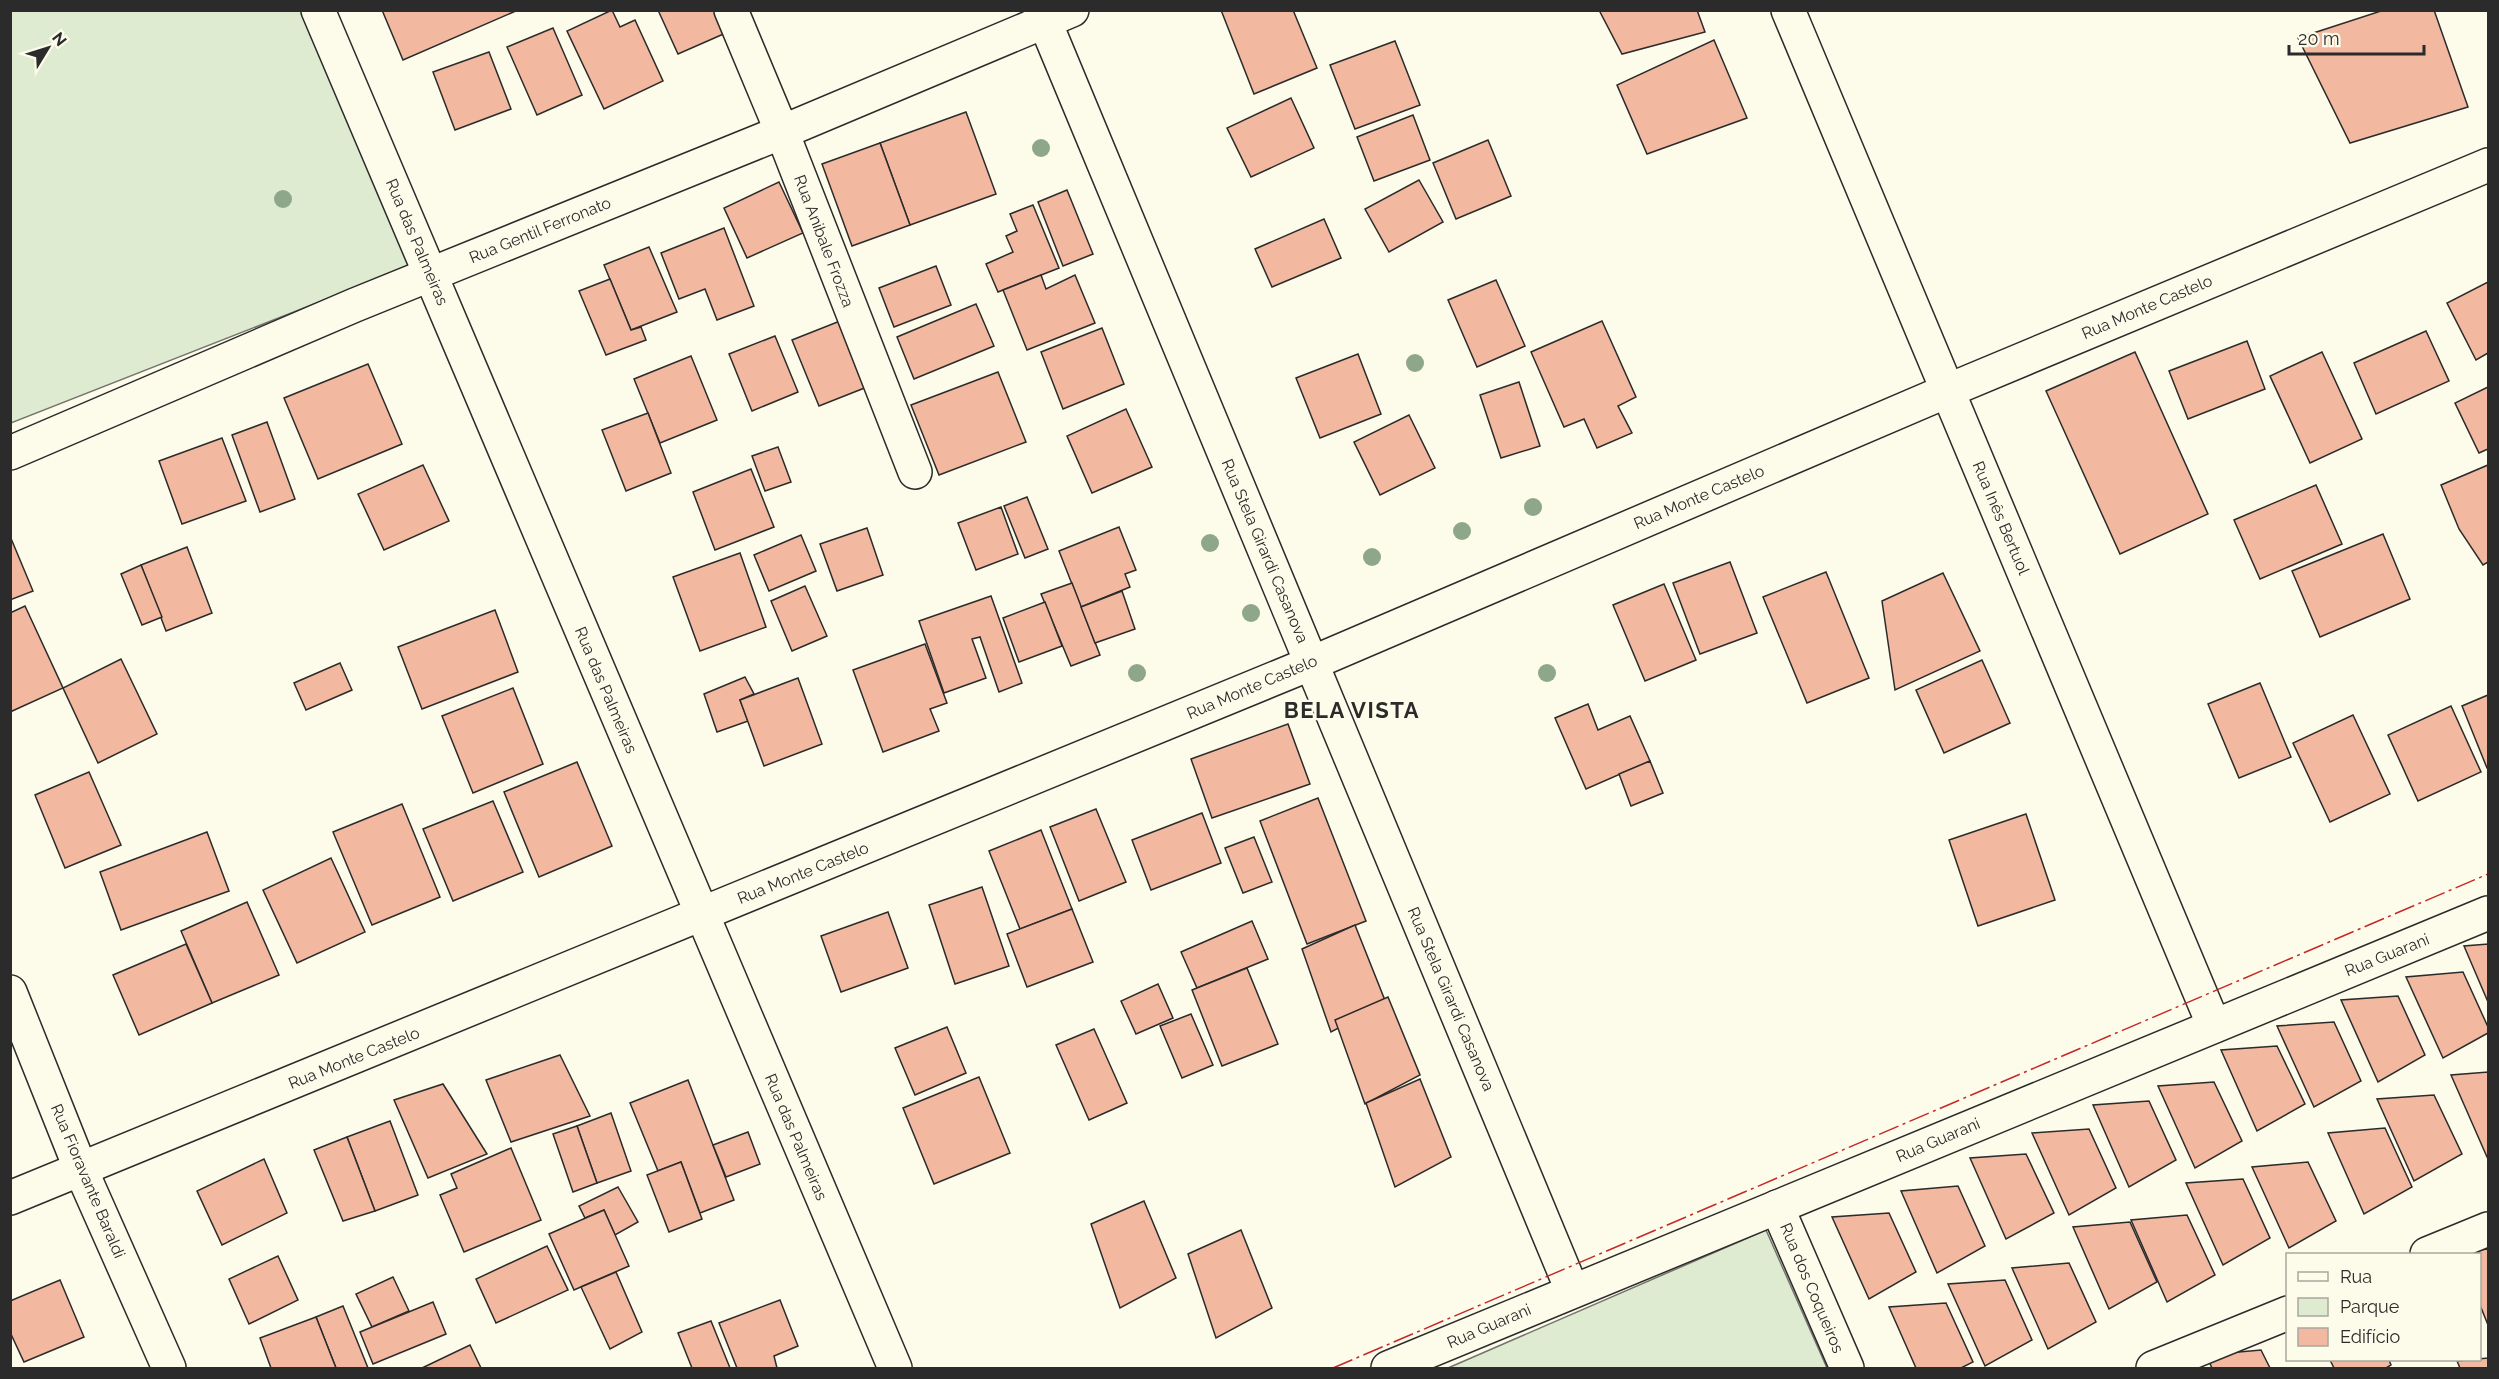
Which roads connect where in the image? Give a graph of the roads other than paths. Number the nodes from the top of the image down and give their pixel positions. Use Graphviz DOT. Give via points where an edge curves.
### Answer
graph roads {
  1 [pos="318,10"];
  2 [pos="731,10"];
  3 [pos="1788,10"];
  4 [pos="1052,14"];
  5 [pos="782,132"];
  6 [pos="2488,165"];
  7 [pos="430,274"];
  8 [pos="1947,391"];
  9 [pos="10,453"];
  10 [pos="915,472"];
  11 [pos="1312,663"];
  12 [pos="2488,913"];
  13 [pos="701,916"];
  14 [pos="10,992"];
  15 [pos="2214,1026"];
  16 [pos="81,1170"];
  17 [pos="10,1198"];
  18 [pos="1778,1207"];
  19 [pos="2488,1229"];
  20 [pos="2429,1253"];
  21 [pos="1572,1290"];
  22 [pos="2286,1313"];
  23 [pos="1420,1362"];
  24 [pos="169,1368"];
  25 [pos="895,1368"];
  26 [pos="1388,1368"];
  27 [pos="1847,1368"];
  28 [pos="2153,1368"];
  1 -- 7 [label="street, Rua das Palmeiras"];
  2 -- 5 [label="street, Rua Anibale Frozza"];
  3 -- 8 [label="street, Rua Inês Bertuol"];
  4 -- 5 [label="street, Rua Gentil Ferronato"];
  4 -- 11 [label="street, Rua Stela Girardi Casanova"];
  5 -- 7 [label="street, Rua Gentil Ferronato"];
  5 -- 10 [label="street, Rua Anibale Frozza"];
  6 -- 8 [label="street, Rua Monte Castelo"];
  7 -- 9 [label="street, Rua Gentil Ferronato"];
  7 -- 13 [label="street, Rua das Palmeiras"];
  8 -- 11 [label="street, Rua Monte Castelo"];
  8 -- 15 [label="street, Rua Inês Bertuol"];
  11 -- 13 [label="street, Rua Monte Castelo"];
  11 -- 21 [label="street, Rua Stela Girardi Casanova"];
  12 -- 15 [label="street, Rua Guarani"];
  13 -- 16 [label="street, Rua Monte Castelo"];
  13 -- 25 [label="street, Rua das Palmeiras"];
  14 -- 16 [label="street, Rua Fioravante Baraldi"];
  15 -- 18 [label="street, Rua Guarani"];
  16 -- 17 [label="street, Rua Monte Castelo"];
  16 -- 24 [label="street, Rua Fioravante Baraldi"];
  18 -- 21 [label="street, Rua Guarani"];
  18 -- 27 [label="street, Rua dos Coqueiros"];
  19 -- 20 [label="street"];
  21 -- 23 [label="street, Rua Guarani"];
  22 -- 28 [label="street"];
  23 -- 26 [label="street, Rua Guarani"];
}
